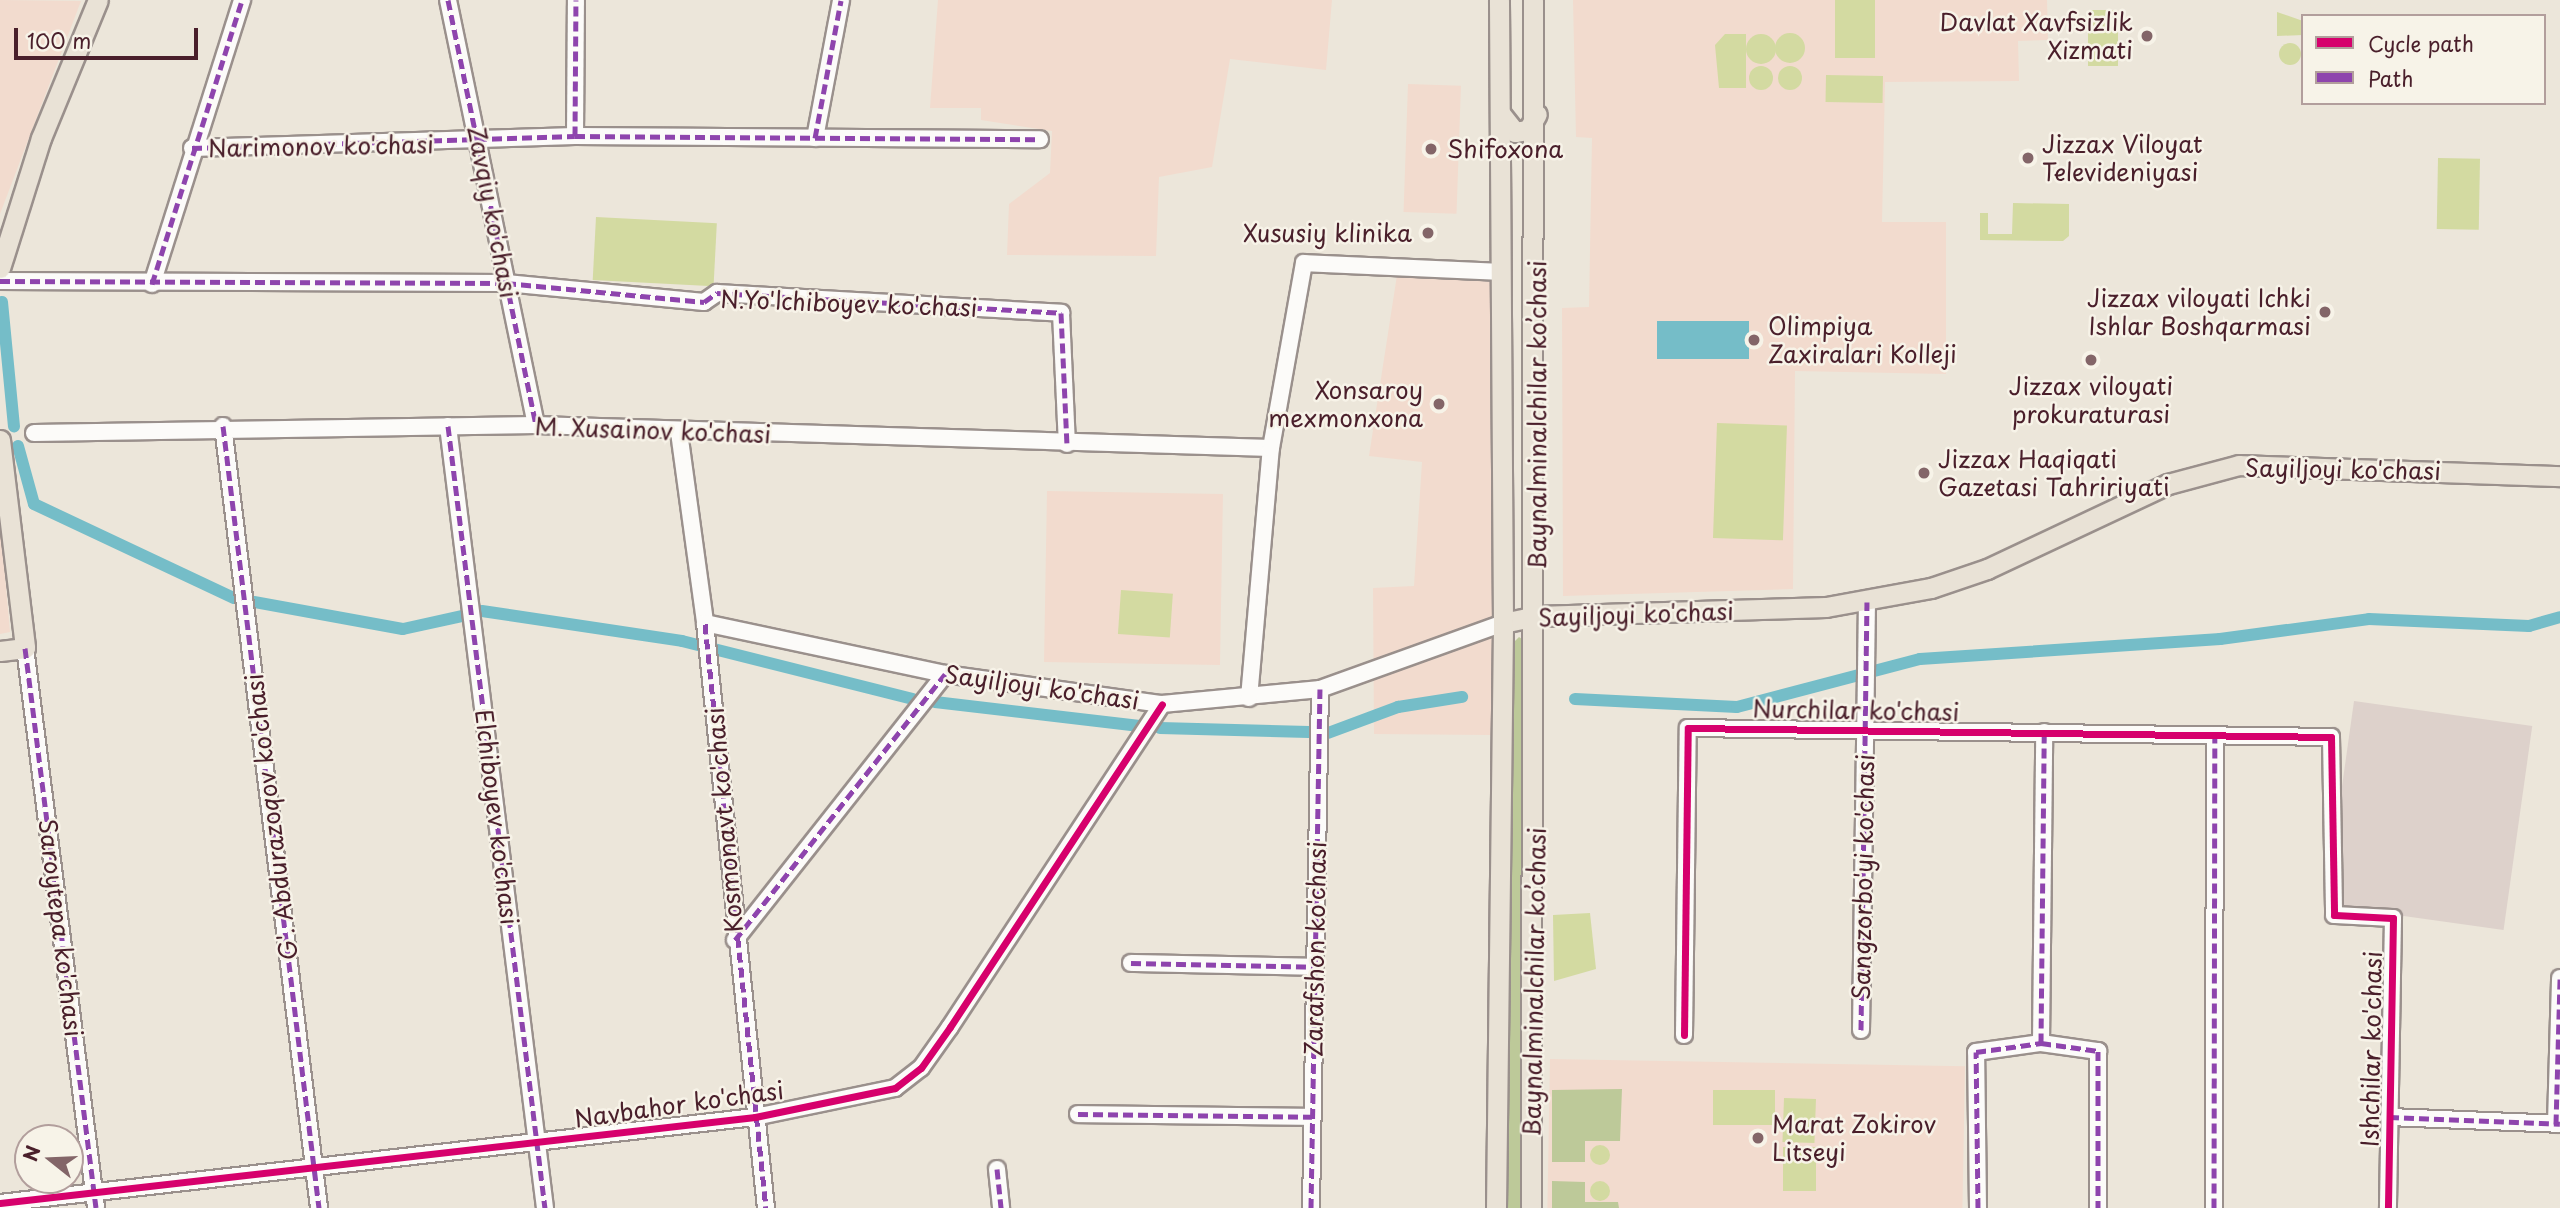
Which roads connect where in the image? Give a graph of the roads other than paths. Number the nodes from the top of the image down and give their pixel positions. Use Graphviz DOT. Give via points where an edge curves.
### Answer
graph roads {
  1 [pos="98,0"];
  2 [pos="242,0"];
  3 [pos="448,0"];
  4 [pos="576,0"];
  5 [pos="841,0"];
  6 [pos="1499,0"];
  7 [pos="1533,0"];
  8 [pos="1500,113"];
  9 [pos="1537,114"];
  10 [pos="575,136"];
  11 [pos="815,138"];
  12 [pos="1040,139"];
  13 [pos="481,143"];
  14 [pos="192,148"];
  15 [pos="0,268"];
  16 [pos="1500,272"];
  17 [pos="0,281"];
  18 [pos="506,283"];
  19 [pos="152,284"];
  20 [pos="536,425"];
  21 [pos="223,426"];
  22 [pos="448,426"];
  23 [pos="679,432"];
  24 [pos="34,433"];
  25 [pos="0,440"];
  26 [pos="1067,444"];
  27 [pos="1271,448"];
  28 [pos="2560,476"];
  29 [pos="1867,601"];
  30 [pos="1536,616"];
  31 [pos="705,623"];
  32 [pos="1503,623"];
  33 [pos="25,648"];
  34 [pos="0,651"];
  35 [pos="945,674"];
  36 [pos="1320,689"];
  37 [pos="1250,698"];
  38 [pos="1162,704"];
  39 [pos="1864,727"];
  40 [pos="2044,732"];
  41 [pos="2215,734"];
  42 [pos="2331,737"];
  43 [pos="735,940"];
  44 [pos="1131,963"];
  45 [pos="1315,967"];
  46 [pos="2560,978"];
  47 [pos="1861,1031"];
  48 [pos="1684,1035"];
  49 [pos="2041,1043"];
  50 [pos="1078,1114"];
  51 [pos="2389,1116"];
  52 [pos="755,1117"];
  53 [pos="1312,1117"];
  54 [pos="2558,1124"];
  55 [pos="537,1142"];
  56 [pos="997,1169"];
  57 [pos="314,1172"];
  58 [pos="96,1202"];
  59 [pos="0,1203"];
  60 [pos="319,1208"];
  61 [pos="545,1208"];
  62 [pos="766,1208"];
  63 [pos="1001,1208"];
  64 [pos="1311,1208"];
  65 [pos="1496,1208"];
  66 [pos="1531,1208"];
  67 [pos="1978,1208"];
  68 [pos="2098,1208"];
  69 [pos="2214,1208"];
  70 [pos="2388,1208"];
  1 -- 15 [label="main road" via="54,104"];
  2 -- 14 [label="street"];
  3 -- 13 [label="street, Zavqiy ko'chasi"];
  4 -- 10 [label="street"];
  5 -- 11 [label="street"];
  6 -- 8 [label="main road, Baynalminalchilar ko’chasi"];
  7 -- 9 [label="main road, Baynalminalchilar ko’chasi"];
  8 -- 9 [label="main road" via="1515,132 1528,130"];
  8 -- 16 [label="main road, Baynalminalchilar ko’chasi"];
  9 -- 30 [label="main road, Baynalminalchilar ko’chasi"];
  10 -- 11 [label="street, Narimonov ko'chasi"];
  10 -- 13 [label="street, Narimonov ko'chasi"];
  11 -- 12 [label="street, Narimonov ko'chasi"];
  13 -- 14 [label="street, Narimonov ko'chasi"];
  13 -- 18 [label="street, Zavqiy ko'chasi"];
  14 -- 19 [label="street"];
  16 -- 27 [label="street" via="1304,263"];
  16 -- 32 [label="main road, Baynalminalchilar ko’chasi"];
  17 -- 19 [label="street"];
  18 -- 19 [label="street"];
  18 -- 20 [label="street, Zavqiy ko'chasi"];
  18 -- 26 [label="street, N.Yo'lchiboyev ko'chasi" via="704,302 717,293 1062,313"];
  20 -- 22 [label="street, M. Xusainov ko'chasi"];
  20 -- 23 [label="street, M. Xusainov ko'chasi"];
  21 -- 22 [label="street, M. Xusainov ko'chasi"];
  21 -- 24 [label="street, M. Xusainov ko'chasi"];
  21 -- 57 [label="street, G'. Abdurazoqov ko'chasi"];
  22 -- 55 [label="street, Elchiboyev ko'chasi"];
  23 -- 26 [label="street, M. Xusainov ko'chasi"];
  23 -- 31 [label="street, Kosmonavt ko'chasi"];
  25 -- 33 [label="main road"];
  26 -- 27 [label="street, M. Xusainov ko'chasi"];
  27 -- 37 [label="street"];
  28 -- 29 [label="main road, Sayiljoyi ko'chasi" via="2271,463 2207,471 2105,510 1987,569"];
  29 -- 30 [label="main road, Sayiljoyi ko'chasi"];
  29 -- 39 [label="street, Sangzorbo'yi ko'chasi"];
  30 -- 32 [label="main road, Sayiljoyi ko'chasi"];
  30 -- 66 [label="main road, Baynalminalchilar ko’chasi"];
  31 -- 35 [label="street, Sayiljoyi ko'chasi"];
  31 -- 43 [label="street, Kosmonavt ko'chasi"];
  32 -- 36 [label="street, Sayiljoyi ko'chasi"];
  32 -- 65 [label="main road, Baynalminalchilar ko’chasi"];
  33 -- 34 [label="main road"];
  33 -- 58 [label="street, Saroytepa ko'chasi"];
  35 -- 38 [label="street, Sayiljoyi ko'chasi"];
  35 -- 43 [label="street"];
  36 -- 37 [label="street, Sayiljoyi ko'chasi"];
  36 -- 45 [label="street, Zarafshon ko'chasi"];
  37 -- 38 [label="street, Sayiljoyi ko'chasi"];
  38 -- 52 [label="street, Navbahor ko'chasi" via="921,1068 895,1088"];
  39 -- 40 [label="street, Nurchilar ko'chasi"];
  39 -- 47 [label="street, Sangzorbo'yi ko'chasi"];
  39 -- 48 [label="street, Nurchilar ko'chasi" via="1688,728"];
  40 -- 41 [label="street, Nurchilar ko'chasi"];
  40 -- 49 [label="street"];
  41 -- 42 [label="street, Nurchilar ko'chasi"];
  41 -- 69 [label="street"];
  42 -- 51 [label="street, Ishchilar ko'chasi" via="2334,915 2393,918"];
  43 -- 52 [label="street, Kosmonavt ko'chasi"];
  44 -- 45 [label="street"];
  45 -- 53 [label="street, Zarafshon ko'chasi"];
  46 -- 54 [label="street"];
  49 -- 67 [label="street" via="1976,1052"];
  49 -- 68 [label="street" via="2098,1051"];
  50 -- 53 [label="street"];
  51 -- 54 [label="street"];
  51 -- 70 [label="street, Ishchilar ko'chasi"];
  52 -- 55 [label="street, Navbahor ko'chasi"];
  52 -- 62 [label="street, Kosmonavt ko'chasi"];
  53 -- 64 [label="street, Zarafshon ko'chasi"];
  55 -- 57 [label="street, Navbahor ko'chasi"];
  55 -- 61 [label="street, Elchiboyev ko'chasi"];
  56 -- 63 [label="street"];
  57 -- 58 [label="street, Navbahor ko'chasi"];
  57 -- 60 [label="street, G'. Abdurazoqov ko'chasi"];
  58 -- 59 [label="street, Navbahor ko'chasi"];
}
